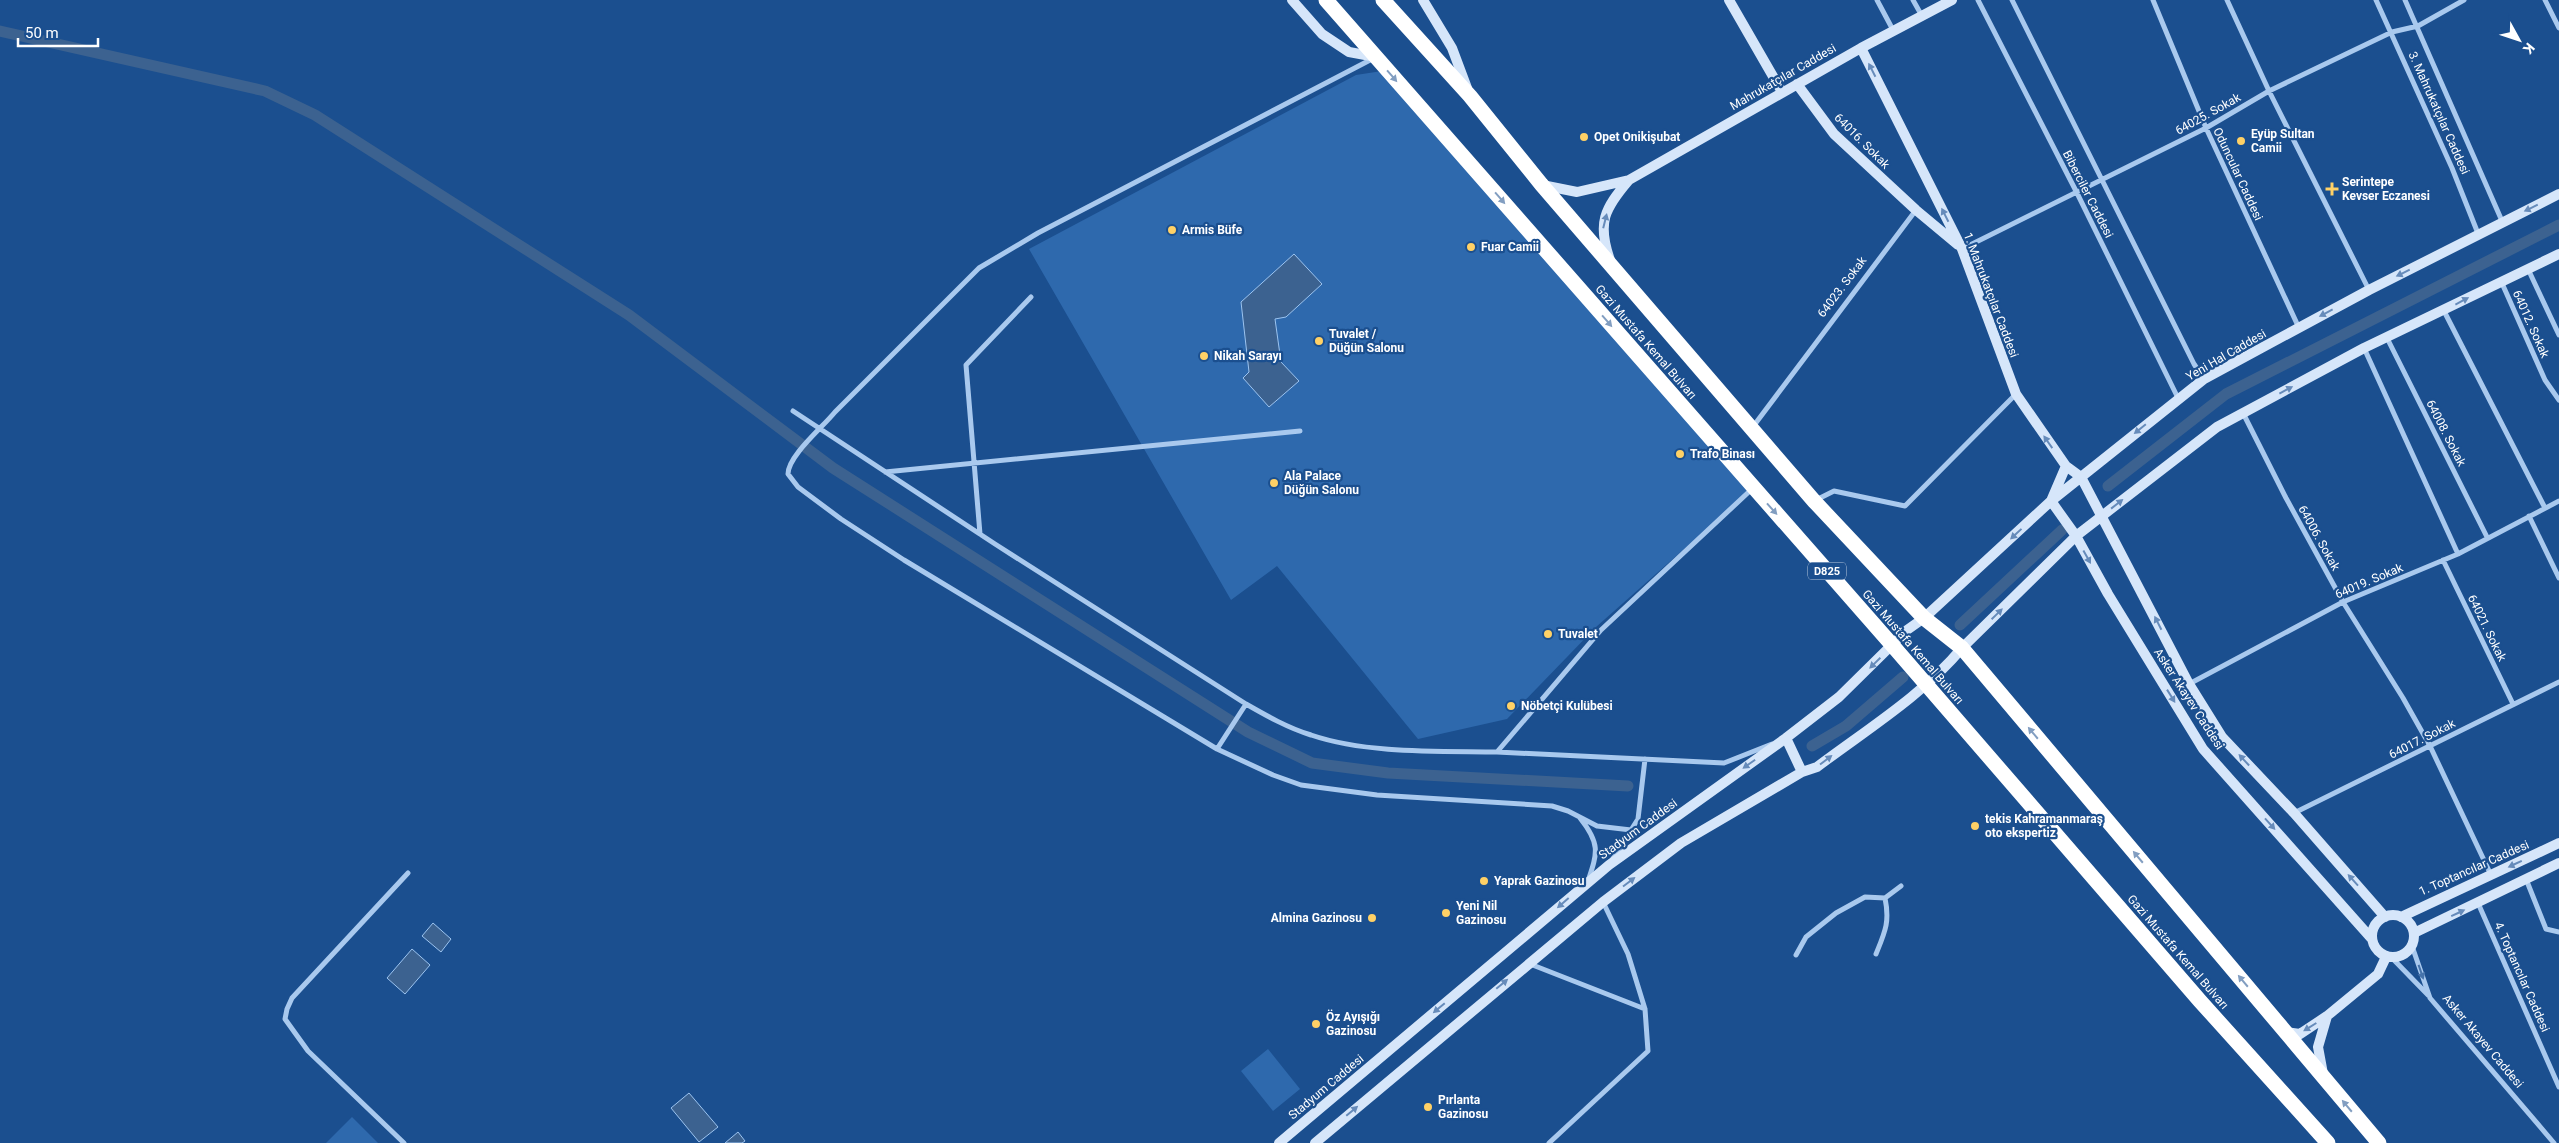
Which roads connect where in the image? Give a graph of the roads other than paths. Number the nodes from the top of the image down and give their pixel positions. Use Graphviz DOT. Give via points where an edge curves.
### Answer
graph roads {
  1 [pos="1292,0"];
  2 [pos="1326,0"];
  3 [pos="1383,0"];
  4 [pos="1423,0"];
  5 [pos="1729,0"];
  6 [pos="1877,0"];
  7 [pos="1913,0"];
  8 [pos="1952,0"];
  9 [pos="1978,0"];
  10 [pos="2012,0"];
  11 [pos="2153,0"];
  12 [pos="2227,0"];
  13 [pos="2376,0"];
  14 [pos="2405,0"];
  15 [pos="2464,0"];
  16 [pos="2545,0"];
  17 [pos="1922,16"];
  18 [pos="2418,26"];
  19 [pos="2559,28"];
  20 [pos="1893,30"];
  21 [pos="2392,32"];
  22 [pos="1861,48"];
  23 [pos="1376,57"];
  24 [pos="1797,84"];
  25 [pos="1782,92"];
  26 [pos="2269,92"];
  27 [pos="1470,96"];
  28 [pos="2206,128"];
  29 [pos="1629,180"];
  30 [pos="2103,180"];
  31 [pos="1540,184"];
  32 [pos="2077,193"];
  33 [pos="2559,194"];
  34 [pos="1916,210"];
  35 [pos="2502,221"];
  36 [pos="2479,236"];
  37 [pos="1962,248"];
  38 [pos="2559,254"];
  39 [pos="1612,267"];
  40 [pos="2528,269"];
  41 [pos="2501,280"];
  42 [pos="2369,290"];
  43 [pos="1030,297"];
  44 [pos="2444,311"];
  45 [pos="2299,328"];
  46 [pos="2559,335"];
  47 [pos="2387,338"];
  48 [pos="2364,348"];
  49 [pos="2204,379"];
  50 [pos="2016,394"];
  51 [pos="2178,398"];
  52 [pos="2559,400"];
  53 [pos="793,411"];
  54 [pos="2243,412"];
  55 [pos="1752,428"];
  56 [pos="820,430"];
  57 [pos="1300,431"];
  58 [pos="975,462"];
  59 [pos="2066,466"];
  60 [pos="884,472"];
  61 [pos="2081,477"];
  62 [pos="1753,488"];
  63 [pos="1814,501"];
  64 [pos="2051,501"];
  65 [pos="2559,501"];
  66 [pos="2545,508"];
  67 [pos="2102,516"];
  68 [pos="2529,516"];
  69 [pos="980,534"];
  70 [pos="2076,536"];
  71 [pos="2487,537"];
  72 [pos="2458,554"];
  73 [pos="2443,560"];
  74 [pos="2559,578"];
  75 [pos="2343,602"];
  76 [pos="1924,618"];
  77 [pos="1893,646"];
  78 [pos="1962,648"];
  79 [pos="2559,682"];
  80 [pos="1924,683"];
  81 [pos="2189,684"];
  82 [pos="1246,704"];
  83 [pos="2513,704"];
  84 [pos="1786,738"];
  85 [pos="2430,746"];
  86 [pos="1216,749"];
  87 [pos="1498,752"];
  88 [pos="1645,758"];
  89 [pos="1802,772"];
  90 [pos="2294,813"];
  91 [pos="1578,816"];
  92 [pos="1631,830"];
  93 [pos="2559,843"];
  94 [pos="2559,863"];
  95 [pos="1608,864"];
  96 [pos="408,873"];
  97 [pos="2491,875"];
  98 [pos="2526,879"];
  99 [pos="1587,883"];
  100 [pos="1901,886"];
  101 [pos="1885,898"];
  102 [pos="1603,902"];
  103 [pos="2478,903"];
  104 [pos="2385,916"];
  105 [pos="2401,917"];
  106 [pos="2559,932"];
  107 [pos="2414,934"];
  108 [pos="2372,938"];
  109 [pos="2412,946"];
  110 [pos="1876,954"];
  111 [pos="1796,955"];
  112 [pos="2389,957"];
  113 [pos="1527,963"];
  114 [pos="2430,998"];
  115 [pos="1645,1009"];
  116 [pos="2328,1016"];
  117 [pos="2285,1032"];
  118 [pos="2323,1077"];
  119 [pos="2559,1087"];
  120 [pos="404,1143"];
  121 [pos="1279,1143"];
  122 [pos="1315,1143"];
  123 [pos="1549,1143"];
  124 [pos="2328,1143"];
  125 [pos="2378,1143"];
  126 [pos="2554,1143"];
  1 -- 23 [label="street" via="1322,34 1349,52"];
  2 -- 23 [label="highway, Gazi Mustafa Kemal Bulvarı / D825"];
  3 -- 27 [label="highway, Gazi Mustafa Kemal Bulvarı"];
  4 -- 27 [label="street, Gazi Mustafa Kemal Bulvarı" via="1452,48"];
  5 -- 25 [label="street"];
  6 -- 20 [label="street"];
  7 -- 17 [label="street"];
  8 -- 17 [label="street, Mahrukatçılar Caddesi"];
  9 -- 32 [label="street, Biberciler Caddesi"];
  10 -- 30 [label="street, Biberciler Caddesi"];
  11 -- 28 [label="street, Oduncular Caddesi"];
  12 -- 26 [label="street"];
  13 -- 21 [label="street, 3. Mahrukatçılar Caddesi"];
  14 -- 18 [label="street, 3. Mahrukatçılar Caddesi"];
  15 -- 18 [label="street, 64025. Sokak"];
  16 -- 19 [label="street"];
  17 -- 20 [label="street, Mahrukatçılar Caddesi"];
  18 -- 21 [label="street, 64025. Sokak"];
  18 -- 35 [label="street, 3. Mahrukatçılar Caddesi"];
  20 -- 22 [label="street, Mahrukatçılar Caddesi"];
  21 -- 26 [label="street, 64025. Sokak"];
  21 -- 36 [label="street, 3. Mahrukatçılar Caddesi"];
  22 -- 24 [label="street, Mahrukatçılar Caddesi"];
  37 -- 22 [label="street, 1. Mahrukatçılar Caddesi, one-way"];
  23 -- 56 [label="street" via="1030,238 979,268 858,387"];
  23 -- 62 [label="highway, Gazi Mustafa Kemal Bulvarı / D825, one-way"];
  24 -- 25 [label="street, Mahrukatçılar Caddesi"];
  24 -- 34 [label="street, 64016. Sokak" via="1834,134"];
  25 -- 29 [label="street, Mahrukatçılar Caddesi"];
  26 -- 28 [label="street, 64025. Sokak"];
  26 -- 42 [label="street"];
  27 -- 31 [label="highway, Gazi Mustafa Kemal Bulvarı"];
  28 -- 30 [label="street, 64025. Sokak"];
  28 -- 45 [label="street, Oduncular Caddesi"];
  29 -- 31 [label="street, Mahrukatçılar Caddesi" via="1577,192"];
  39 -- 29 [label="street, Mahrukatçılar Caddesi, one-way" via="1602,240 1602,225 1610,203"];
  30 -- 32 [label="street, 64025. Sokak"];
  30 -- 49 [label="street, Biberciler Caddesi"];
  31 -- 39 [label="highway, Gazi Mustafa Kemal Bulvarı"];
  32 -- 37 [label="street, 64025. Sokak"];
  32 -- 51 [label="street, Biberciler Caddesi"];
  33 -- 35 [label="street, Yeni Hal Caddesi, one-way"];
  34 -- 37 [label="street"];
  34 -- 55 [label="street, 64023. Sokak"];
  35 -- 36 [label="street, Yeni Hal Caddesi"];
  36 -- 42 [label="street, Yeni Hal Caddesi, one-way"];
  37 -- 50 [label="street, 1. Mahrukatçılar Caddesi"];
  38 -- 40 [label="street"];
  39 -- 55 [label="highway, Gazi Mustafa Kemal Bulvarı"];
  40 -- 41 [label="street"];
  40 -- 46 [label="street"];
  44 -- 41 [label="street, one-way"];
  41 -- 52 [label="street, 64012. Sokak" via="2545,380"];
  42 -- 45 [label="street, Yeni Hal Caddesi, one-way"];
  43 -- 58 [label="street" via="966,365"];
  44 -- 47 [label="street"];
  44 -- 66 [label="street"];
  45 -- 49 [label="street, Yeni Hal Caddesi"];
  47 -- 48 [label="street"];
  47 -- 71 [label="street, 64008. Sokak"];
  54 -- 48 [label="street, one-way"];
  48 -- 72 [label="street"];
  49 -- 51 [label="street, Yeni Hal Caddesi"];
  59 -- 50 [label="street, 1. Mahrukatçılar Caddesi, one-way"];
  50 -- 63 [label="street" via="1905,506 1834,491"];
  51 -- 61 [label="street, Yeni Hal Caddesi, one-way"];
  53 -- 56 [label="street"];
  67 -- 54 [label="street, one-way" via="2217,427"];
  54 -- 75 [label="street, 64006. Sokak"];
  55 -- 63 [label="highway, Gazi Mustafa Kemal Bulvarı"];
  56 -- 60 [label="street"];
  56 -- 86 [label="street" via="790,460 788,474 798,487 904,560"];
  57 -- 58 [label="street"];
  58 -- 60 [label="street"];
  58 -- 69 [label="street"];
  59 -- 61 [label="street, 1. Mahrukatçılar Caddesi"];
  59 -- 64 [label="street"];
  60 -- 69 [label="street"];
  61 -- 64 [label="street, Yeni Hal Caddesi"];
  61 -- 67 [label="street, Asker Akayev Caddesi"];
  62 -- 77 [label="highway, Gazi Mustafa Kemal Bulvarı / D825, one-way"];
  62 -- 87 [label="street" via="1601,630"];
  63 -- 76 [label="highway, Gazi Mustafa Kemal Bulvarı"];
  64 -- 70 [label="street, Asker Akayev Caddesi"];
  64 -- 76 [label="street, Yeni Hal Caddesi, one-way"];
  65 -- 66 [label="street, 64019. Sokak"];
  66 -- 68 [label="street, 64019. Sokak"];
  67 -- 70 [label="street"];
  81 -- 67 [label="street, Asker Akayev Caddesi, one-way"];
  68 -- 71 [label="street, 64019. Sokak"];
  68 -- 74 [label="street"];
  69 -- 82 [label="street"];
  78 -- 70 [label="street, one-way"];
  70 -- 108 [label="street, Asker Akayev Caddesi, one-way" via="2203,749"];
  71 -- 72 [label="street, 64019. Sokak"];
  72 -- 73 [label="street, 64019. Sokak"];
  73 -- 75 [label="street, 64019. Sokak"];
  73 -- 83 [label="street, 64021. Sokak"];
  75 -- 81 [label="street, 64019. Sokak"];
  75 -- 85 [label="street, 64006. Sokak"];
  76 -- 77 [label="street, Stadyum Caddesi"];
  76 -- 78 [label="highway, Gazi Mustafa Kemal Bulvarı"];
  77 -- 80 [label="highway, Gazi Mustafa Kemal Bulvarı / D825"];
  77 -- 84 [label="street, Stadyum Caddesi, one-way" via="1840,697"];
  78 -- 80 [label="street" via="1946,667"];
  117 -- 78 [label="highway, Gazi Mustafa Kemal Bulvarı, one-way"];
  79 -- 83 [label="street, 64017. Sokak"];
  89 -- 80 [label="street, one-way" via="1817,767"];
  80 -- 124 [label="highway, Gazi Mustafa Kemal Bulvarı / D825"];
  90 -- 81 [label="street, Asker Akayev Caddesi, one-way" via="2222,737"];
  82 -- 86 [label="street"];
  82 -- 87 [label="street" via="1312,736 1360,746"];
  83 -- 85 [label="street, 64017. Sokak"];
  84 -- 88 [label="street" via="1724,763"];
  84 -- 89 [label="street"];
  84 -- 95 [label="street, Stadyum Caddesi, one-way"];
  85 -- 90 [label="street, 64017. Sokak"];
  85 -- 97 [label="street, 64006. Sokak"];
  86 -- 91 [label="street" via="1273,775 1309,786 1377,795 1552,806"];
  87 -- 88 [label="street"];
  88 -- 92 [label="street" via="1638,819"];
  102 -- 89 [label="street, one-way" via="1682,843"];
  104 -- 90 [label="street, Asker Akayev Caddesi, one-way"];
  91 -- 92 [label="street" via="1597,826"];
  91 -- 99 [label="street" via="1596,842 1596,857"];
  92 -- 95 [label="street"];
  93 -- 97 [label="street, 1. Toptancılar Caddesi, one-way"];
  94 -- 98 [label="street"];
  95 -- 99 [label="street, Stadyum Caddesi"];
  96 -- 120 [label="street" via="292,998 285,1019 308,1050"];
  97 -- 105 [label="street, 1. Toptancılar Caddesi"];
  98 -- 103 [label="street"];
  98 -- 106 [label="street" via="2546,929"];
  99 -- 121 [label="street, Stadyum Caddesi, one-way"];
  100 -- 101 [label="street"];
  101 -- 110 [label="street" via="1887,924"];
  101 -- 111 [label="street" via="1865,897 1836,913 1806,937"];
  102 -- 113 [label="street"];
  102 -- 115 [label="street" via="1628,954"];
  107 -- 103 [label="street, one-way"];
  103 -- 119 [label="street, 4. Toptancılar Caddesi"];
  104 -- 105 [label="street"];
  104 -- 108 [label="street" via="2376,923"];
  105 -- 107 [label="street" via="2410,923"];
  107 -- 109 [label="street, Asker Akayev Caddesi"];
  108 -- 112 [label="street, Asker Akayev Caddesi" via="2376,949"];
  109 -- 112 [label="street" via="2404,954"];
  109 -- 114 [label="street, Asker Akayev Caddesi, one-way"];
  112 -- 114 [label="street"];
  112 -- 116 [label="street" via="2378,974"];
  113 -- 115 [label="street"];
  122 -- 113 [label="street, one-way"];
  114 -- 126 [label="street, Asker Akayev Caddesi"];
  115 -- 123 [label="street" via="1648,1051"];
  116 -- 117 [label="street, one-way" via="2300,1034"];
  116 -- 118 [label="street" via="2318,1047"];
  117 -- 118 [label="highway, Gazi Mustafa Kemal Bulvarı"];
  125 -- 118 [label="highway, Gazi Mustafa Kemal Bulvarı, one-way"];
}
